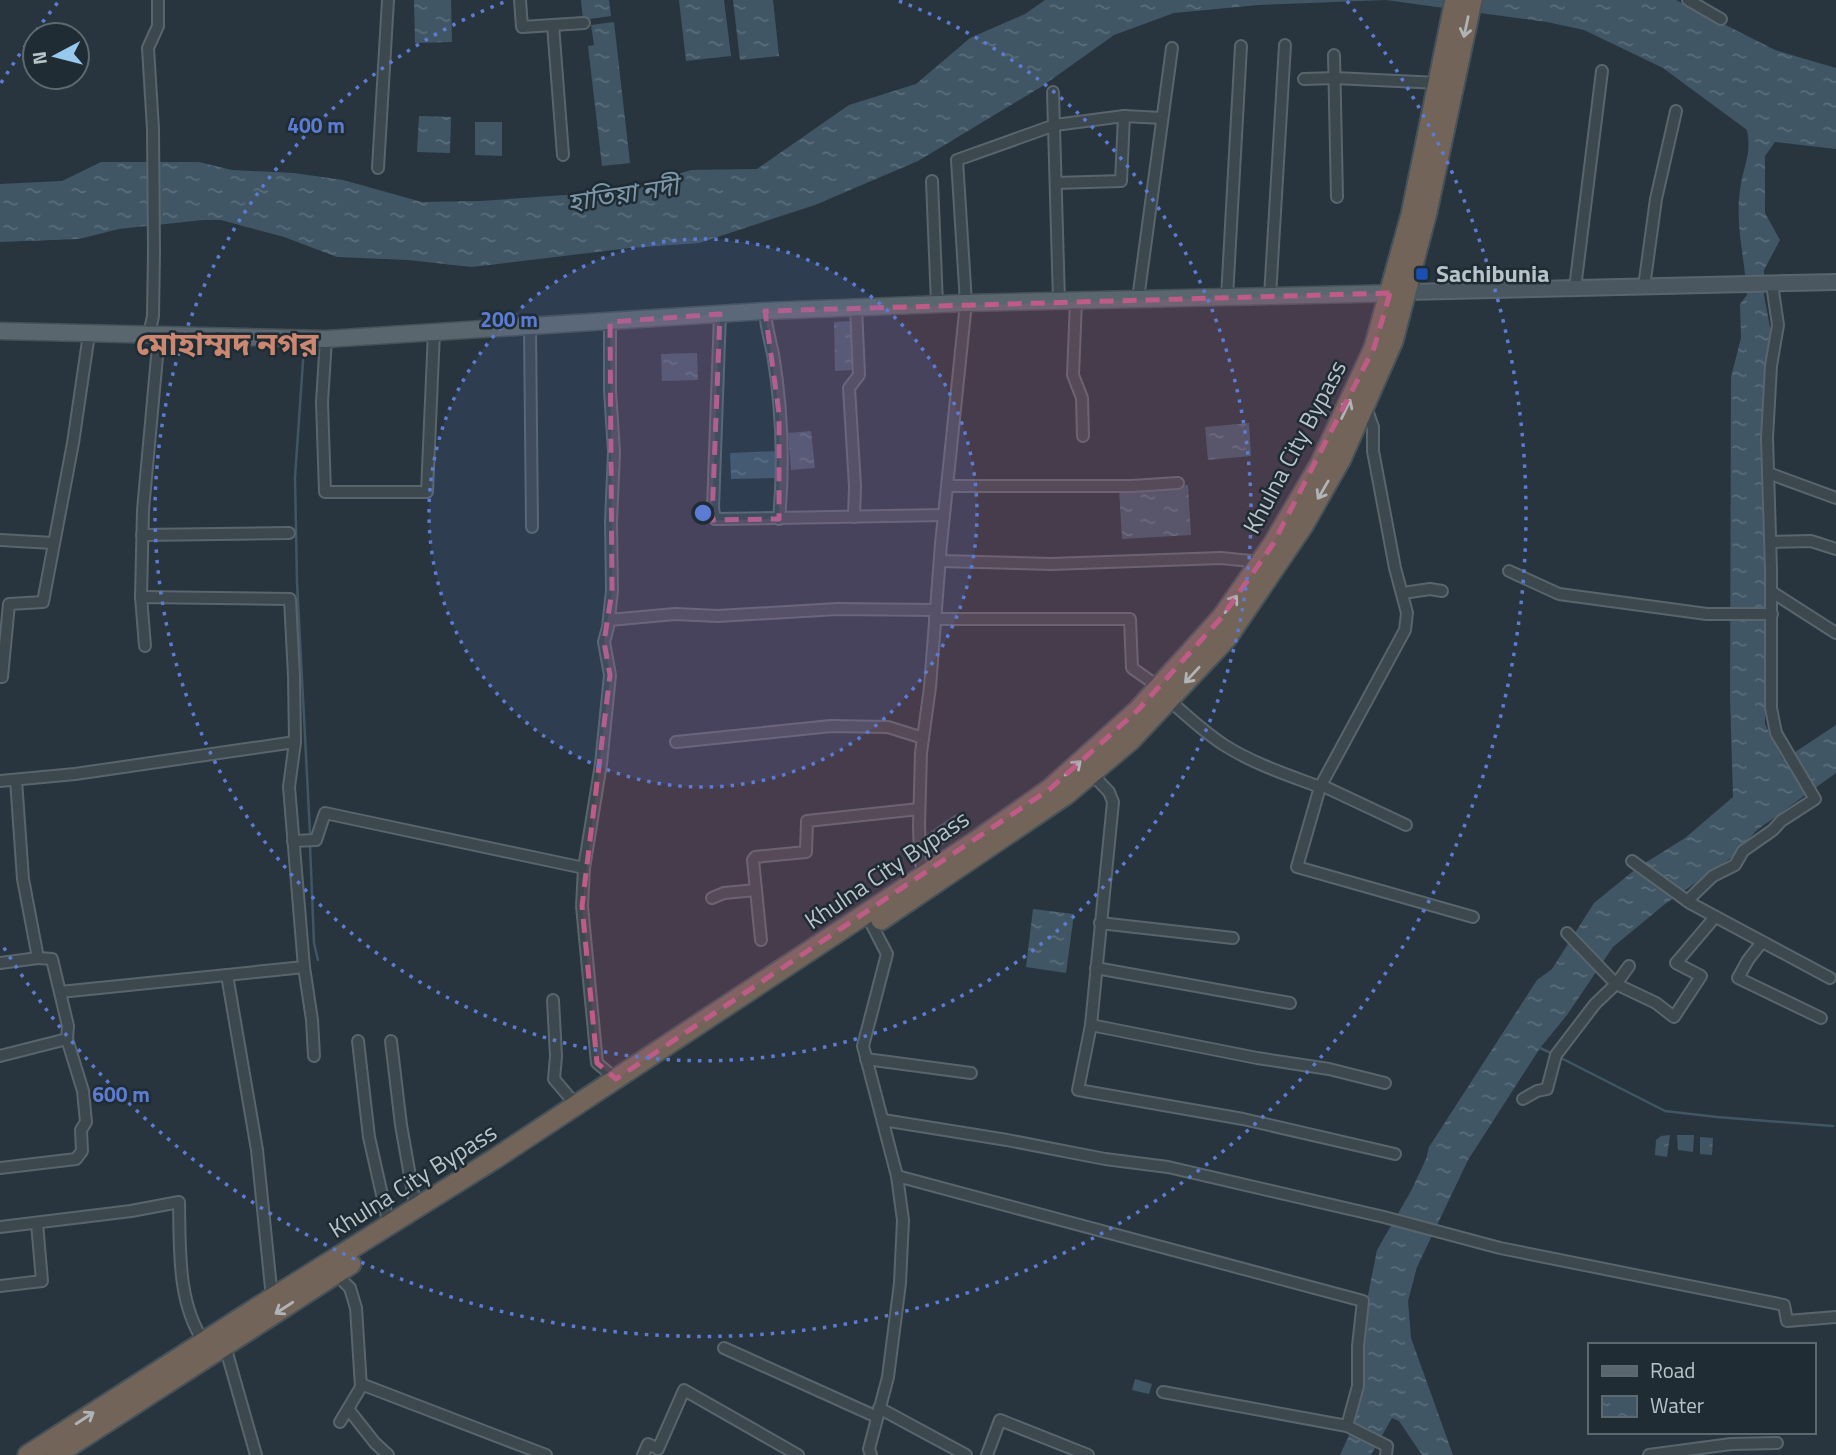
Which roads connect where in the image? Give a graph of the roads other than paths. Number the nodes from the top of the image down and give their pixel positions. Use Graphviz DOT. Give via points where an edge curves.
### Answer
graph roads {
  1 [pos="158,0"];
  2 [pos="388,0"];
  3 [pos="520,0"];
  4 [pos="1455,0"];
  5 [pos="1472,0"];
  6 [pos="1688,0"];
  7 [pos="1721,19"];
  8 [pos="584,23"];
  9 [pos="553,25"];
  10 [pos="1285,45"];
  11 [pos="1241,47"];
  12 [pos="1172,48"];
  13 [pos="1453,52"];
  14 [pos="1334,55"];
  15 [pos="1602,71"];
  16 [pos="1335,78"];
  17 [pos="1304,79"];
  18 [pos="1439,83"];
  19 [pos="1052,92"];
  20 [pos="1676,111"];
  21 [pos="1124,116"];
  22 [pos="1163,117"];
  23 [pos="1055,125"];
  24 [pos="563,155"];
  25 [pos="379,167"];
  26 [pos="932,181"];
  27 [pos="1056,183"];
  28 [pos="1338,197"];
  29 [pos="1836,282"];
  30 [pos="1769,284"];
  31 [pos="1644,287"];
  32 [pos="1575,288"];
  33 [pos="1398,293"];
  34 [pos="1270,296"];
  35 [pos="1227,297"];
  36 [pos="1138,299"];
  37 [pos="1059,301"];
  38 [pos="1076,301"];
  39 [pos="966,303"];
  40 [pos="937,304"];
  41 [pos="856,307"];
  42 [pos="765,311"];
  43 [pos="720,314"];
  44 [pos="610,323"];
  45 [pos="530,327"];
  46 [pos="0,331"];
  47 [pos="433,332"];
  48 [pos="89,334"];
  49 [pos="154,335"];
  50 [pos="326,339"];
  51 [pos="1365,405"];
  52 [pos="1083,436"];
  53 [pos="1768,473"];
  54 [pos="1178,483"];
  55 [pos="948,486"];
  56 [pos="1836,498"];
  57 [pos="944,515"];
  58 [pos="854,517"];
  59 [pos="779,519"];
  60 [pos="532,527"];
  61 [pos="289,533"];
  62 [pos="142,535"];
  63 [pos="0,540"];
  64 [pos="1771,542"];
  65 [pos="53,543"];
  66 [pos="1836,549"];
  67 [pos="940,561"];
  68 [pos="1261,562"];
  69 [pos="1509,571"];
  70 [pos="1442,591"];
  71 [pos="1772,592"];
  72 [pos="1404,593"];
  73 [pos="141,597"];
  74 [pos="936,614"];
  75 [pos="1770,614"];
  76 [pos="608,620"];
  77 [pos="1836,633"];
  78 [pos="145,646"];
  79 [pos="0,677"];
  80 [pos="1164,694"];
  81 [pos="923,737"];
  82 [pos="295,742"];
  83 [pos="676,742"];
  84 [pos="1092,774"];
  85 [pos="16,780"];
  86 [pos="0,781"];
  87 [pos="1321,786"];
  88 [pos="919,809"];
  89 [pos="1406,825"];
  90 [pos="293,841"];
  91 [pos="1634,862"];
  92 [pos="584,868"];
  93 [pos="925,874"];
  94 [pos="756,890"];
  95 [pos="712,898"];
  96 [pos="1684,899"];
  97 [pos="1473,917"];
  98 [pos="1715,917"];
  99 [pos="1100,923"];
  100 [pos="872,925"];
  101 [pos="1569,934"];
  102 [pos="1233,938"];
  103 [pos="761,940"];
  104 [pos="1762,942"];
  105 [pos="38,958"];
  106 [pos="0,963"];
  107 [pos="1629,966"];
  108 [pos="304,967"];
  109 [pos="1096,968"];
  110 [pos="227,975"];
  111 [pos="1830,978"];
  112 [pos="1616,984"];
  113 [pos="60,992"];
  114 [pos="552,1000"];
  115 [pos="1290,1003"];
  116 [pos="1821,1018"];
  117 [pos="1091,1025"];
  118 [pos="67,1039"];
  119 [pos="358,1041"];
  120 [pos="391,1041"];
  121 [pos="0,1056"];
  122 [pos="314,1056"];
  123 [pos="866,1059"];
  124 [pos="971,1073"];
  125 [pos="616,1079"];
  126 [pos="1385,1083"];
  127 [pos="1523,1099"];
  128 [pos="576,1105"];
  129 [pos="883,1120"];
  130 [pos="1395,1154"];
  131 [pos="0,1168"];
  132 [pos="897,1176"];
  133 [pos="415,1210"];
  134 [pos="37,1223"];
  135 [pos="389,1226"];
  136 [pos="0,1227"];
  137 [pos="336,1274"];
  138 [pos="0,1286"];
  139 [pos="272,1298"];
  140 [pos="1836,1317"];
  141 [pos="204,1342"];
  142 [pos="225,1346"];
  143 [pos="724,1348"];
  144 [pos="361,1384"];
  145 [pos="1163,1392"];
  146 [pos="349,1410"];
  147 [pos="878,1413"];
  148 [pos="340,1422"];
  149 [pos="1348,1427"];
  150 [pos="1777,1443"];
  151 [pos="869,1453"];
  152 [pos="28,1455"];
  153 [pos="56,1455"];
  154 [pos="256,1455"];
  155 [pos="388,1455"];
  156 [pos="546,1455"];
  157 [pos="643,1455"];
  158 [pos="798,1455"];
  159 [pos="966,1455"];
  160 [pos="987,1455"];
  161 [pos="1088,1455"];
  162 [pos="1386,1455"];
  163 [pos="1649,1455"];
  1 -- 49 [label="street" via="158,26 148,48"];
  2 -- 25 [label="street"];
  3 -- 9 [label="street" via="522,27"];
  4 -- 13 [label="highway"];
  5 -- 13 [label="highway, one-way"];
  6 -- 7 [label="street"];
  8 -- 9 [label="street"];
  9 -- 24 [label="street"];
  10 -- 34 [label="street"];
  11 -- 35 [label="street"];
  12 -- 22 [label="street"];
  13 -- 18 [label="highway, Khulna City Bypass"];
  13 -- 33 [label="highway, Khulna City Bypass"];
  14 -- 16 [label="street"];
  15 -- 32 [label="street"];
  16 -- 17 [label="street"];
  16 -- 18 [label="street"];
  16 -- 28 [label="street"];
  18 -- 33 [label="highway, Khulna City Bypass"];
  19 -- 23 [label="street"];
  20 -- 31 [label="street" via="1656,199"];
  21 -- 22 [label="street"];
  21 -- 23 [label="street"];
  21 -- 27 [label="street" via="1121,181"];
  22 -- 36 [label="street"];
  23 -- 27 [label="street"];
  23 -- 39 [label="street" via="957,160"];
  26 -- 40 [label="street"];
  27 -- 37 [label="street"];
  29 -- 30 [label="street"];
  30 -- 31 [label="street"];
  30 -- 53 [label="street" via="1778,325 1771,366"];
  31 -- 32 [label="street"];
  32 -- 33 [label="street"];
  33 -- 34 [label="main road"];
  33 -- 51 [label="highway, Khulna City Bypass" via="1393,341"];
  68 -- 33 [label="highway, Khulna City Bypass, one-way" via="1320,464"];
  34 -- 35 [label="main road"];
  35 -- 36 [label="main road"];
  36 -- 38 [label="main road"];
  37 -- 38 [label="main road"];
  37 -- 39 [label="main road"];
  38 -- 52 [label="street" via="1073,375 1082,398"];
  39 -- 40 [label="main road"];
  39 -- 55 [label="street"];
  40 -- 41 [label="main road"];
  41 -- 42 [label="main road"];
  41 -- 58 [label="street" via="859,375 849,388"];
  42 -- 43 [label="main road"];
  42 -- 59 [label="street" via="779,413 783,479"];
  43 -- 44 [label="main road"];
  43 -- 59 [label="street" via="715,519"];
  44 -- 45 [label="main road"];
  44 -- 76 [label="street" via="614,452"];
  45 -- 47 [label="main road"];
  45 -- 60 [label="street"];
  46 -- 48 [label="main road"];
  47 -- 50 [label="main road"];
  47 -- 50 [label="street" via="427,492 325,492 322,402"];
  48 -- 49 [label="main road"];
  48 -- 65 [label="street"];
  49 -- 50 [label="main road"];
  49 -- 62 [label="street"];
  51 -- 72 [label="street" via="1373,427 1373,451 1395,568"];
  51 -- 80 [label="highway, Khulna City Bypass, one-way" via="1341,459 1296,537 1227,638"];
  53 -- 56 [label="street"];
  53 -- 64 [label="street"];
  54 -- 55 [label="street"];
  55 -- 57 [label="street"];
  57 -- 58 [label="street"];
  57 -- 67 [label="street"];
  58 -- 59 [label="street"];
  61 -- 62 [label="street"];
  62 -- 73 [label="street"];
  63 -- 65 [label="street"];
  64 -- 66 [label="street" via="1811,541"];
  64 -- 71 [label="street"];
  65 -- 79 [label="street" via="43,602 9,604"];
  67 -- 68 [label="street" via="1051,564 1221,558"];
  67 -- 74 [label="street"];
  80 -- 68 [label="highway, Khulna City Bypass, one-way"];
  69 -- 75 [label="street" via="1559,594 1727,616"];
  70 -- 72 [label="street"];
  71 -- 75 [label="street"];
  71 -- 77 [label="street"];
  72 -- 87 [label="street" via="1405,630"];
  73 -- 78 [label="street"];
  73 -- 82 [label="street" via="289,599"];
  74 -- 76 [label="street" via="837,609"];
  74 -- 80 [label="street" via="1130,619 1132,668"];
  74 -- 81 [label="street"];
  75 -- 96 [label="street" via="1771,708 1776,733 1815,799 1743,851 1735,865"];
  76 -- 92 [label="street" via="604,642 610,675"];
  80 -- 84 [label="highway, Khulna City Bypass" via="1130,741"];
  80 -- 87 [label="street" via="1200,729 1227,746 1266,767"];
  93 -- 80 [label="highway, Khulna City Bypass, one-way" via="1050,789 1138,709"];
  81 -- 83 [label="street" via="888,727 831,726"];
  81 -- 88 [label="street"];
  82 -- 85 [label="street"];
  82 -- 90 [label="street" via="289,787"];
  84 -- 99 [label="street" via="1113,802"];
  84 -- 100 [label="highway, Khulna City Bypass"];
  85 -- 86 [label="street"];
  85 -- 105 [label="street" via="23,879"];
  87 -- 89 [label="street"];
  87 -- 97 [label="street" via="1297,867"];
  88 -- 93 [label="street" via="920,860"];
  88 -- 94 [label="street" via="807,821 806,852 755,857"];
  90 -- 92 [label="street" via="316,840 325,813"];
  90 -- 108 [label="street"];
  91 -- 96 [label="street"];
  92 -- 125 [label="street" via="582,906 597,1063"];
  93 -- 125 [label="highway, Khulna City Bypass"];
  94 -- 95 [label="street"];
  94 -- 103 [label="street"];
  96 -- 98 [label="street"];
  98 -- 104 [label="street"];
  98 -- 112 [label="street" via="1676,963 1701,976 1674,1017"];
  99 -- 102 [label="street"];
  99 -- 109 [label="street"];
  100 -- 123 [label="street" via="887,954 863,1046"];
  100 -- 137 [label="highway, Khulna City Bypass"];
  101 -- 112 [label="street"];
  104 -- 111 [label="street"];
  104 -- 116 [label="street" via="1738,978"];
  105 -- 106 [label="street"];
  105 -- 113 [label="street" via="52,959"];
  107 -- 112 [label="street"];
  108 -- 110 [label="street"];
  108 -- 122 [label="street"];
  109 -- 115 [label="street"];
  109 -- 117 [label="street"];
  110 -- 113 [label="street"];
  110 -- 139 [label="street" via="257,1150"];
  112 -- 127 [label="street" via="1556,1055 1546,1089"];
  113 -- 118 [label="street"];
  114 -- 128 [label="street" via="554,1079"];
  117 -- 126 [label="street"];
  117 -- 130 [label="street" via="1079,1090 1243,1119"];
  118 -- 121 [label="street"];
  118 -- 131 [label="street" via="83,1091 86,1122 81,1130 80,1156"];
  119 -- 135 [label="street" via="369,1137"];
  120 -- 133 [label="street"];
  123 -- 124 [label="street"];
  123 -- 129 [label="street"];
  125 -- 128 [label="highway, Khulna City Bypass"];
  128 -- 133 [label="highway, Khulna City Bypass"];
  129 -- 132 [label="street"];
  129 -- 140 [label="street" via="1168,1167 1500,1248 1784,1305 1787,1321"];
  132 -- 147 [label="street" via="903,1220 900,1283 888,1377"];
  132 -- 149 [label="street" via="1363,1301 1358,1386"];
  133 -- 135 [label="highway, Khulna City Bypass"];
  134 -- 136 [label="street"];
  134 -- 138 [label="street" via="42,1281"];
  134 -- 141 [label="street" via="179,1202 186,1298"];
  135 -- 139 [label="highway, Khulna City Bypass"];
  137 -- 142 [label="highway, Khulna City Bypass, one-way"];
  137 -- 144 [label="street" via="350,1288 356,1308"];
  139 -- 141 [label="highway, Khulna City Bypass"];
  152 -- 141 [label="highway, Khulna City Bypass, one-way"];
  142 -- 153 [label="highway, Khulna City Bypass"];
  142 -- 154 [label="street"];
  143 -- 147 [label="street"];
  144 -- 146 [label="street"];
  144 -- 156 [label="street"];
  145 -- 149 [label="street"];
  146 -- 148 [label="street"];
  146 -- 155 [label="street"];
  147 -- 151 [label="street"];
  147 -- 159 [label="street"];
  149 -- 162 [label="street" via="1387,1446"];
  150 -- 163 [label="street"];
  157 -- 158 [label="street" via="648,1444 658,1449 684,1390"];
  160 -- 161 [label="street" via="1000,1420"];
}
